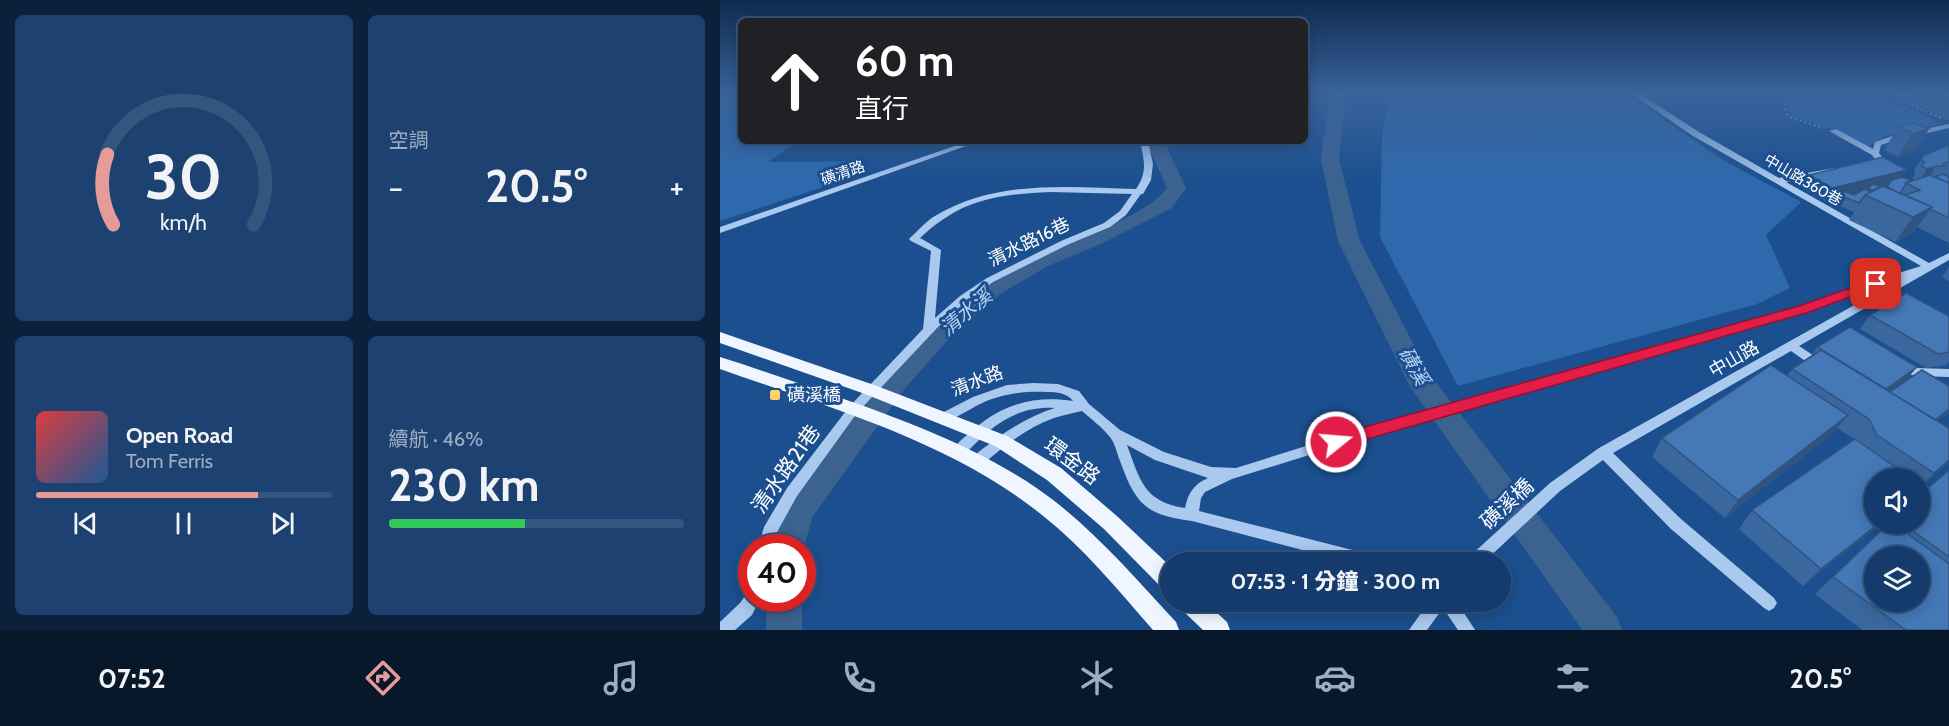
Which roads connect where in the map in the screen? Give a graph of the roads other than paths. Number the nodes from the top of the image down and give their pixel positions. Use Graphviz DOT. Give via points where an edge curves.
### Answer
graph roads {
  1 [pos="1680,123"];
  2 [pos="1949,126"];
  3 [pos="1833,131"];
  4 [pos="967,144"];
  5 [pos="1145,144"];
  6 [pos="1877,157"];
  7 [pos="1868,163"];
  8 [pos="1845,167"];
  9 [pos="1893,172"];
  10 [pos="1777,181"];
  11 [pos="1140,192"];
  12 [pos="720,231"];
  13 [pos="1949,256"];
  14 [pos="1929,267"];
  15 [pos="928,331"];
  16 [pos="720,337"];
  17 [pos="1791,346"];
  18 [pos="1890,361"];
  19 [pos="720,363"];
  20 [pos="1831,373"];
  21 [pos="1949,373"];
  22 [pos="875,392"];
  23 [pos="1085,407"];
  24 [pos="856,411"];
  25 [pos="944,417"];
  26 [pos="979,431"];
  27 [pos="1116,434"];
  28 [pos="1001,441"];
  29 [pos="958,452"];
  30 [pos="1604,452"];
  31 [pos="976,462"];
  32 [pos="1236,474"];
  33 [pos="1569,477"];
  34 [pos="1192,515"];
  35 [pos="768,534"];
  36 [pos="1334,552"];
  37 [pos="1485,552"];
  38 [pos="1160,571"];
  39 [pos="1769,603"];
  40 [pos="743,612"];
  41 [pos="1200,612"];
  42 [pos="1430,612"];
  43 [pos="1455,612"];
  44 [pos="723,630"];
  45 [pos="1168,630"];
  46 [pos="1219,630"];
  47 [pos="1417,630"];
  48 [pos="1467,630"];
  1 -- 10 [label="street, 中山路360巷"];
  2 -- 6 [label="street" via="1878,144"];
  3 -- 6 [label="street"];
  4 -- 12 [label="street, 磺清路"];
  5 -- 11 [label="street, 清水路16巷" via="1149,164"];
  6 -- 7 [label="street"];
  6 -- 9 [label="street"];
  8 -- 10 [label="street"];
  10 -- 14 [label="street, 中山路360巷"];
  11 -- 15 [label="street, 清水路16巷" via="1107,225 990,280"];
  11 -- 15 [label="street" via="1003,194 973,200 925,225 914,239 936,250"];
  13 -- 14 [label="street, 中山路"];
  14 -- 17 [label="street, 中山路" via="1836,327"];
  14 -- 32 [label="street, 清水路" via="1804,309 1357,435"];
  15 -- 22 [label="street, 清水路16巷"];
  16 -- 22 [label="main road"];
  17 -- 20 [label="street"];
  17 -- 30 [label="street, 中山路"];
  18 -- 21 [label="street" via="1916,372"];
  19 -- 24 [label="main road"];
  22 -- 24 [label="street, 清水路21巷"];
  22 -- 25 [label="main road, 清水路"];
  23 -- 25 [label="street, 清水路" via="1075,394 1058,388 1033,387 1007,389"];
  23 -- 26 [label="street" via="1038,402 1005,412"];
  23 -- 27 [label="street, 清水路"];
  23 -- 28 [label="street" via="1036,418"];
  24 -- 29 [label="main road"];
  24 -- 35 [label="street, 清水路21巷" via="792,492"];
  25 -- 26 [label="main road, 清水路"];
  26 -- 28 [label="main road, 清水路"];
  26 -- 29 [label="street"];
  27 -- 32 [label="street, 清水路" via="1178,463 1211,473"];
  27 -- 34 [label="street, 清水路" via="1133,478 1150,503 1163,510"];
  28 -- 31 [label="street"];
  28 -- 38 [label="main road, 環金路" via="1054,474 1111,522"];
  29 -- 31 [label="main road"];
  30 -- 33 [label="street, 中山路"];
  30 -- 39 [label="street" via="1676,524"];
  31 -- 45 [label="main road" via="1030,494 1087,541"];
  32 -- 34 [label="street, 清水路" via="1203,484 1195,496"];
  33 -- 37 [label="street, 磺溪橋"];
  34 -- 36 [label="street, 清水路"];
  40 -- 44 [label="street"];
  41 -- 46 [label="main road"];
  42 -- 47 [label="street"];
  43 -- 48 [label="street"];
}
